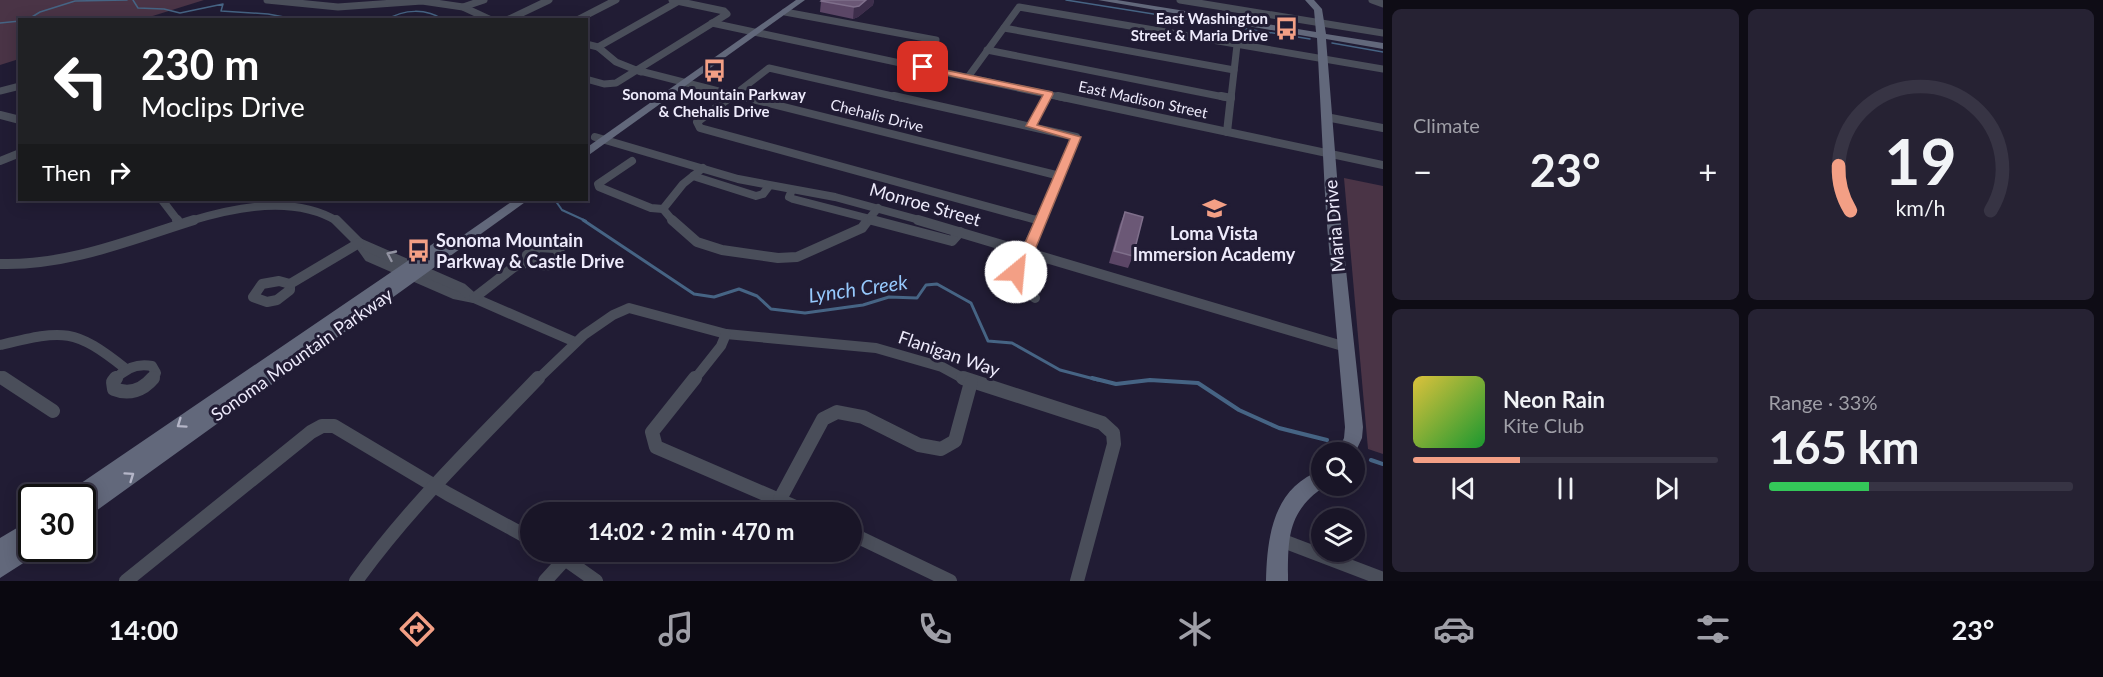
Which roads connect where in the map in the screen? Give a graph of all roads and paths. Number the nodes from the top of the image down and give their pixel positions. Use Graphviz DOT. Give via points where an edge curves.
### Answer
graph roads {
  1 [pos="267,0"];
  2 [pos="422,0"];
  3 [pos="484,0"];
  4 [pos="549,0"];
  5 [pos="616,0"];
  6 [pos="801,0"];
  7 [pos="1102,0"];
  8 [pos="1180,0"];
  9 [pos="1233,0"];
  10 [pos="1310,0"];
  11 [pos="1372,0"];
  12 [pos="675,1"];
  13 [pos="373,2"];
  14 [pos="1383,4"];
  15 [pos="463,7"];
  16 [pos="1232,8"];
  17 [pos="785,12"];
  18 [pos="487,18"];
  19 [pos="511,18"];
  20 [pos="581,18"];
  21 [pos="712,23"];
  22 [pos="1320,23"];
  23 [pos="1004,28"];
  24 [pos="756,32"];
  25 [pos="1383,33"];
  26 [pos="1320,36"];
  27 [pos="936,40"];
  28 [pos="588,44"];
  29 [pos="1238,45"];
  30 [pos="1383,46"];
  31 [pos="598,47"];
  32 [pos="987,50"];
  33 [pos="1324,59"];
  34 [pos="1383,69"];
  35 [pos="636,70"];
  36 [pos="1234,70"];
  37 [pos="968,77"];
  38 [pos="588,80"];
  39 [pos="681,81"];
  40 [pos="18,86"];
  41 [pos="0,91"];
  42 [pos="734,94"];
  43 [pos="1048,94"];
  44 [pos="1231,98"];
  45 [pos="0,115"];
  46 [pos="1326,117"];
  47 [pos="18,120"];
  48 [pos="1031,126"];
  49 [pos="1383,128"];
  50 [pos="1227,132"];
  51 [pos="596,141"];
  52 [pos="18,154"];
  53 [pos="1330,154"];
  54 [pos="0,161"];
  55 [pos="633,161"];
  56 [pos="1383,165"];
  57 [pos="703,168"];
  58 [pos="693,176"];
  59 [pos="1060,176"];
  60 [pos="769,186"];
  61 [pos="792,190"];
  62 [pos="163,201"];
  63 [pos="505,201"];
  64 [pos="520,201"];
  65 [pos="275,202"];
  66 [pos="879,208"];
  67 [pos="663,209"];
  68 [pos="871,218"];
  69 [pos="1041,221"];
  70 [pos="179,223"];
  71 [pos="960,232"];
  72 [pos="359,243"];
  73 [pos="1028,252"];
  74 [pos="528,262"];
  75 [pos="0,264"];
  76 [pos="412,270"];
  77 [pos="290,284"];
  78 [pos="474,298"];
  79 [pos="1035,298"];
  80 [pos="726,334"];
  81 [pos="575,342"];
  82 [pos="0,345"];
  83 [pos="1346,347"];
  84 [pos="126,369"];
  85 [pos="0,376"];
  86 [pos="971,382"];
  87 [pos="53,411"];
  88 [pos="1351,442"];
  89 [pos="96,484"];
  90 [pos="433,484"];
  91 [pos="1311,484"];
  92 [pos="780,499"];
  93 [pos="96,500"];
  94 [pos="786,502"];
  95 [pos="520,532"];
  96 [pos="18,538"];
  97 [pos="862,539"];
  98 [pos="1278,539"];
  99 [pos="0,550"];
  100 [pos="18,556"];
  101 [pos="556,562"];
  102 [pos="570,562"];
  103 [pos="0,568"];
  104 [pos="1383,579"];
  105 [pos="126,581"];
  106 [pos="356,581"];
  107 [pos="544,581"];
  108 [pos="596,581"];
  109 [pos="950,581"];
  110 [pos="1077,581"];
  111 [pos="1277,581"];
  1 -- 13 [label="street" via="338,7"];
  2 -- 13 [label="street"];
  2 -- 15 [label="street"];
  3 -- 15 [label="street"];
  4 -- 19 [label="street"];
  5 -- 20 [label="street"];
  6 -- 17 [label="main road"];
  7 -- 26 [label="main road"];
  8 -- 16 [label="street"];
  9 -- 16 [label="street"];
  10 -- 22 [label="main road, Maria Drive" via="1318,9"];
  11 -- 14 [label="street"];
  12 -- 21 [label="street" via="726,12"];
  12 -- 31 [label="street"];
  15 -- 18 [label="street"];
  16 -- 22 [label="street"];
  17 -- 24 [label="main road"];
  17 -- 27 [label="street"];
  21 -- 24 [label="street, East Madison Street"];
  21 -- 35 [label="street"];
  22 -- 25 [label="street"];
  22 -- 26 [label="main road, Maria Drive"];
  23 -- 29 [label="street" via="1019,7"];
  23 -- 32 [label="street"];
  23 -- 36 [label="street"];
  24 -- 37 [label="street, East Madison Street"];
  24 -- 39 [label="main road" via="742,36"];
  26 -- 30 [label="main road"];
  26 -- 33 [label="main road, Maria Drive"];
  28 -- 31 [label="street"];
  29 -- 33 [label="street"];
  29 -- 36 [label="street"];
  31 -- 35 [label="street, Chehalis Drive" via="616,62"];
  32 -- 37 [label="street"];
  32 -- 44 [label="street"];
  33 -- 34 [label="street"];
  33 -- 46 [label="main road, Maria Drive"];
  35 -- 38 [label="street" via="611,84"];
  35 -- 39 [label="street, Chehalis Drive"];
  36 -- 44 [label="street"];
  37 -- 43 [label="street, East Madison Street"];
  39 -- 42 [label="street, Chehalis Drive"];
  39 -- 51 [label="main road"];
  40 -- 41 [label="street"];
  42 -- 48 [label="street" via="769,68"];
  42 -- 59 [label="street, Chehalis Drive"];
  42 -- 69 [label="street" via="697,124 700,128"];
  43 -- 48 [label="street"];
  43 -- 50 [label="street, East Madison Street"];
  44 -- 50 [label="street"];
  45 -- 47 [label="street"];
  46 -- 49 [label="street"];
  46 -- 53 [label="main road, Maria Drive"];
  48 -- 59 [label="street" via="1076,137"];
  50 -- 53 [label="street, East Madison Street"];
  51 -- 57 [label="street, Monroe Street"];
  52 -- 54 [label="street"];
  53 -- 56 [label="street, East Madison Street"];
  53 -- 83 [label="main road, Maria Drive"];
  55 -- 67 [label="street" via="599,187"];
  57 -- 58 [label="street"];
  57 -- 60 [label="street, Monroe Street"];
  58 -- 60 [label="street" via="756,196"];
  58 -- 67 [label="street"];
  59 -- 69 [label="street"];
  60 -- 61 [label="street, Monroe Street"];
  61 -- 66 [label="street, Monroe Street"];
  61 -- 68 [label="street" via="789,197 793,199"];
  62 -- 70 [label="street"];
  63 -- 76 [label="main road, Sonoma Mountain Parkway"];
  64 -- 76 [label="main road, Sonoma Mountain Parkway"];
  65 -- 70 [label="street"];
  65 -- 72 [label="street" via="336,220"];
  66 -- 68 [label="street"];
  66 -- 71 [label="street, Monroe Street"];
  67 -- 68 [label="street" via="697,242 722,250 778,258 797,257 836,241 862,228"];
  68 -- 71 [label="street" via="952,241"];
  69 -- 73 [label="street"];
  70 -- 75 [label="street" via="71,259 29,265"];
  71 -- 73 [label="street, Monroe Street"];
  72 -- 76 [label="street" via="369,257"];
  72 -- 77 [label="street"];
  73 -- 79 [label="street" via="1021,257 1016,272 1018,281"];
  73 -- 83 [label="street, Monroe Street"];
  74 -- 78 [label="street" via="514,267"];
  76 -- 78 [label="street" via="454,294"];
  76 -- 89 [label="main road, Sonoma Mountain Parkway, one-way"];
  93 -- 76 [label="main road, Sonoma Mountain Parkway, one-way"];
  78 -- 81 [label="street"];
  80 -- 81 [label="street, Flanigan Way" via="629,308"];
  80 -- 86 [label="street, Flanigan Way" via="876,348 942,367"];
  80 -- 92 [label="street" via="721,346 652,432 657,447"];
  81 -- 90 [label="street"];
  82 -- 84 [label="street" via="59,333 77,335"];
  83 -- 88 [label="main road, Maria Drive" via="1354,427"];
  85 -- 87 [label="street"];
  86 -- 92 [label="street" via="956,441 941,449 920,445 863,417 837,412 823,420"];
  86 -- 110 [label="street, Flanigan Way" via="1102,423 1113,433 1114,444"];
  90 -- 95 [label="street"];
  90 -- 105 [label="street" via="334,426 322,426"];
  90 -- 106 [label="street"];
  91 -- 98 [label="main road" via="1288,506"];
  92 -- 94 [label="street"];
  96 -- 99 [label="main road"];
  97 -- 109 [label="street"];
  98 -- 104 [label="street"];
  98 -- 111 [label="main road"];
  100 -- 103 [label="main road"];
  101 -- 107 [label="street"];
  102 -- 108 [label="street"];
}
